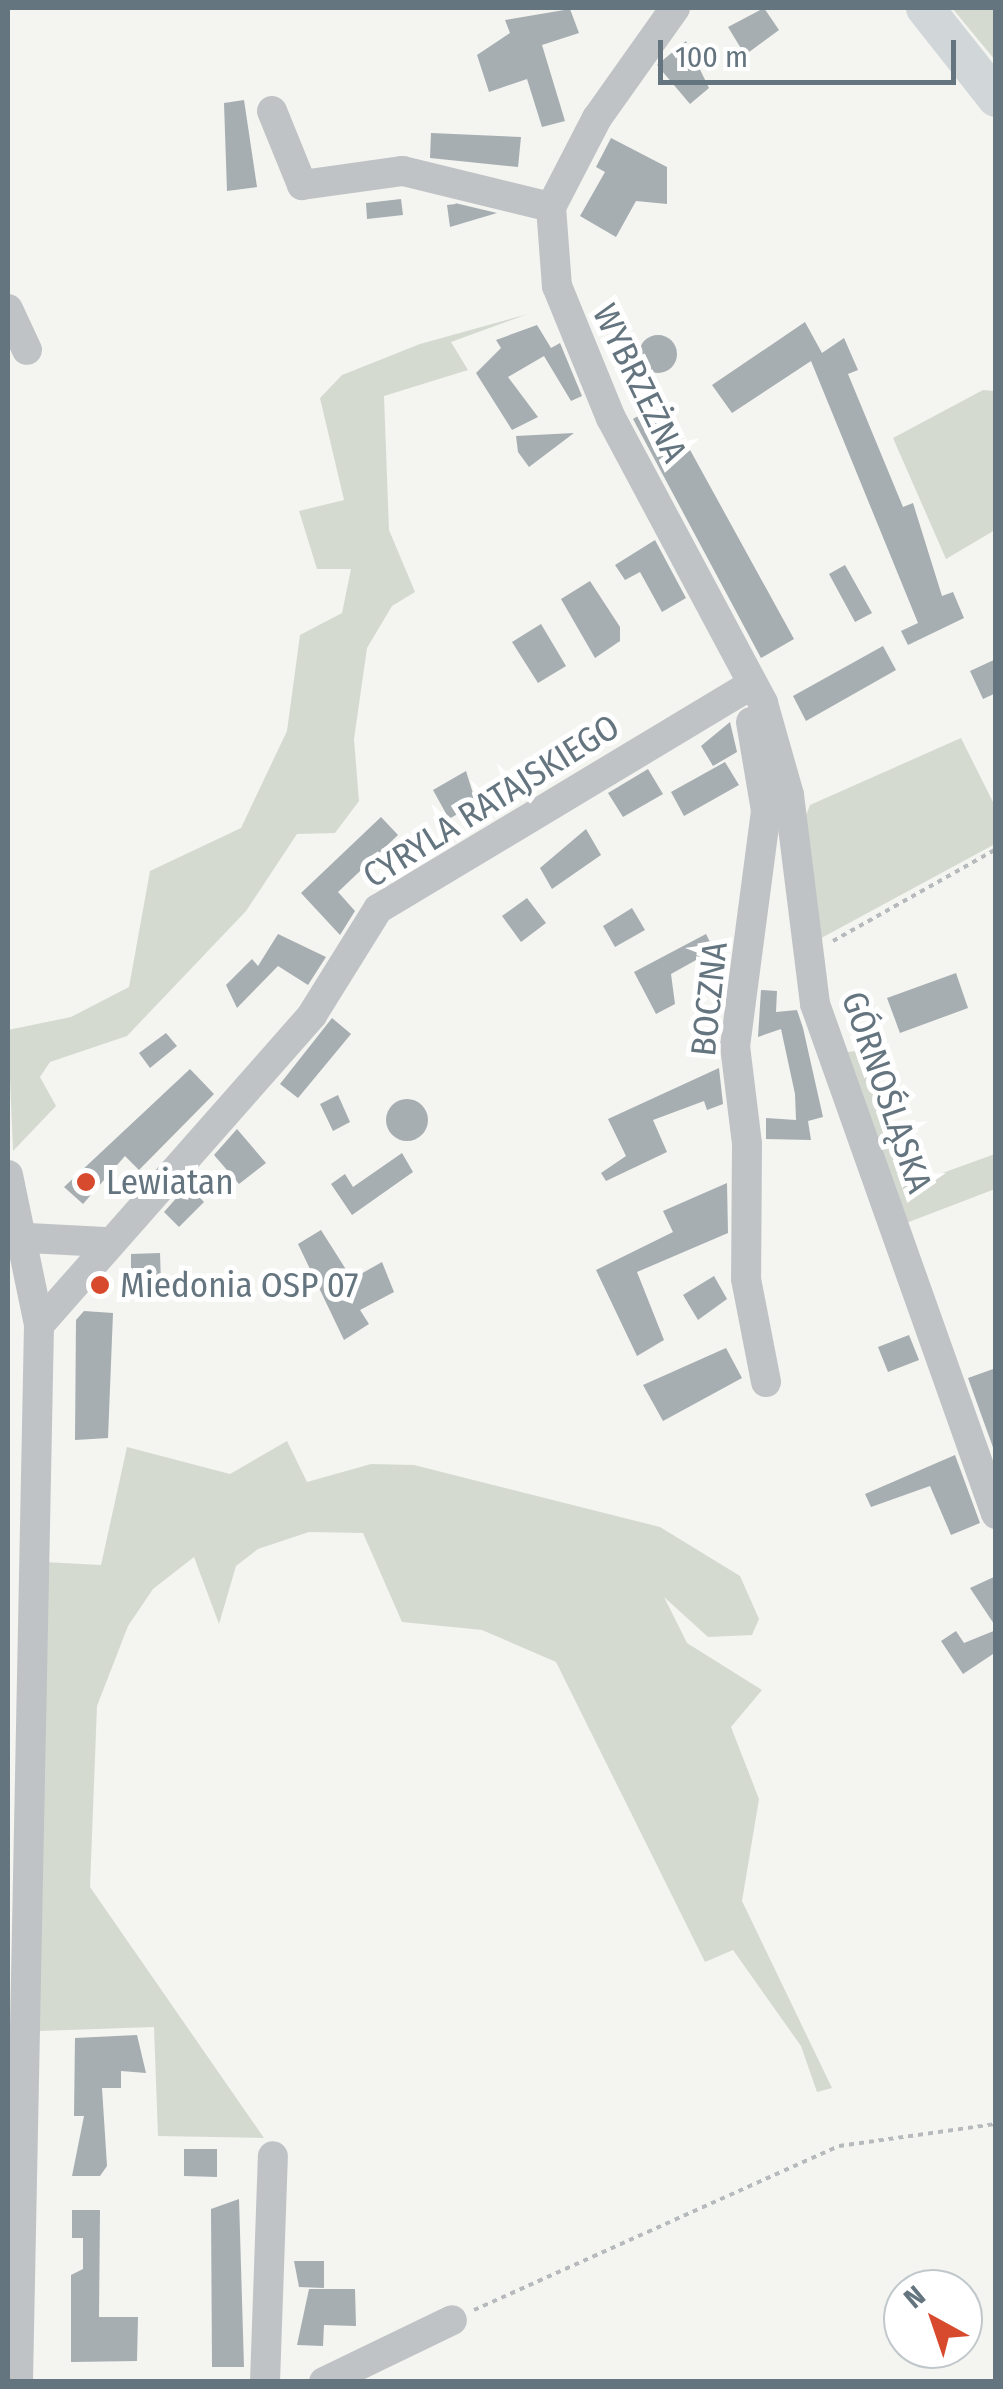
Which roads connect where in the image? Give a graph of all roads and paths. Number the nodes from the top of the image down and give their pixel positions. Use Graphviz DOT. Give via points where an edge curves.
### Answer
graph roads {
  1 [pos="675,8"];
  2 [pos="925,8"];
  3 [pos="996,98"];
  4 [pos="272,111"];
  5 [pos="551,207"];
  6 [pos="8,309"];
  7 [pos="27,350"];
  8 [pos="753,684"];
  9 [pos="996,849"];
  10 [pos="806,953"];
  11 [pos="8,1175"];
  12 [pos="28,1238"];
  13 [pos="105,1242"];
  14 [pos="39,1324"];
  15 [pos="766,1382"];
  16 [pos="20,1447"];
  17 [pos="996,1514"];
  18 [pos="16,1948"];
  19 [pos="996,2124"];
  20 [pos="272,2156"];
  21 [pos="452,2320"];
  22 [pos="18,2382"];
  23 [pos="265,2382"];
  24 [pos="324,2382"];
  1 -- 5 [label="street" via="597,118"];
  2 -- 3 [label="main road"];
  4 -- 5 [label="street" via="302,186 403,171"];
  5 -- 8 [label="street, WYBRZEŻNA" via="564,317"];
  6 -- 7 [label="street"];
  8 -- 10 [label="street, GÓRNOŚLĄSKA" via="789,795"];
  8 -- 13 [label="street, CYRYLA RATAJSKIEGO" via="378,908 312,1015"];
  8 -- 15 [label="street, BOCZNA" via="766,811 735,1046 747,1144 746,1279"];
  9 -- 10 [label="path"];
  10 -- 17 [label="street, GÓRNOŚLĄSKA" via="829,1049"];
  11 -- 12 [label="street"];
  12 -- 13 [label="street"];
  12 -- 14 [label="street"];
  13 -- 14 [label="street, CYRYLA RATAJSKIEGO"];
  14 -- 16 [label="street"];
  16 -- 18 [label="street"];
  18 -- 22 [label="street"];
  19 -- 21 [label="path" via="840,2146"];
  20 -- 23 [label="street"];
  21 -- 24 [label="street"];
}
